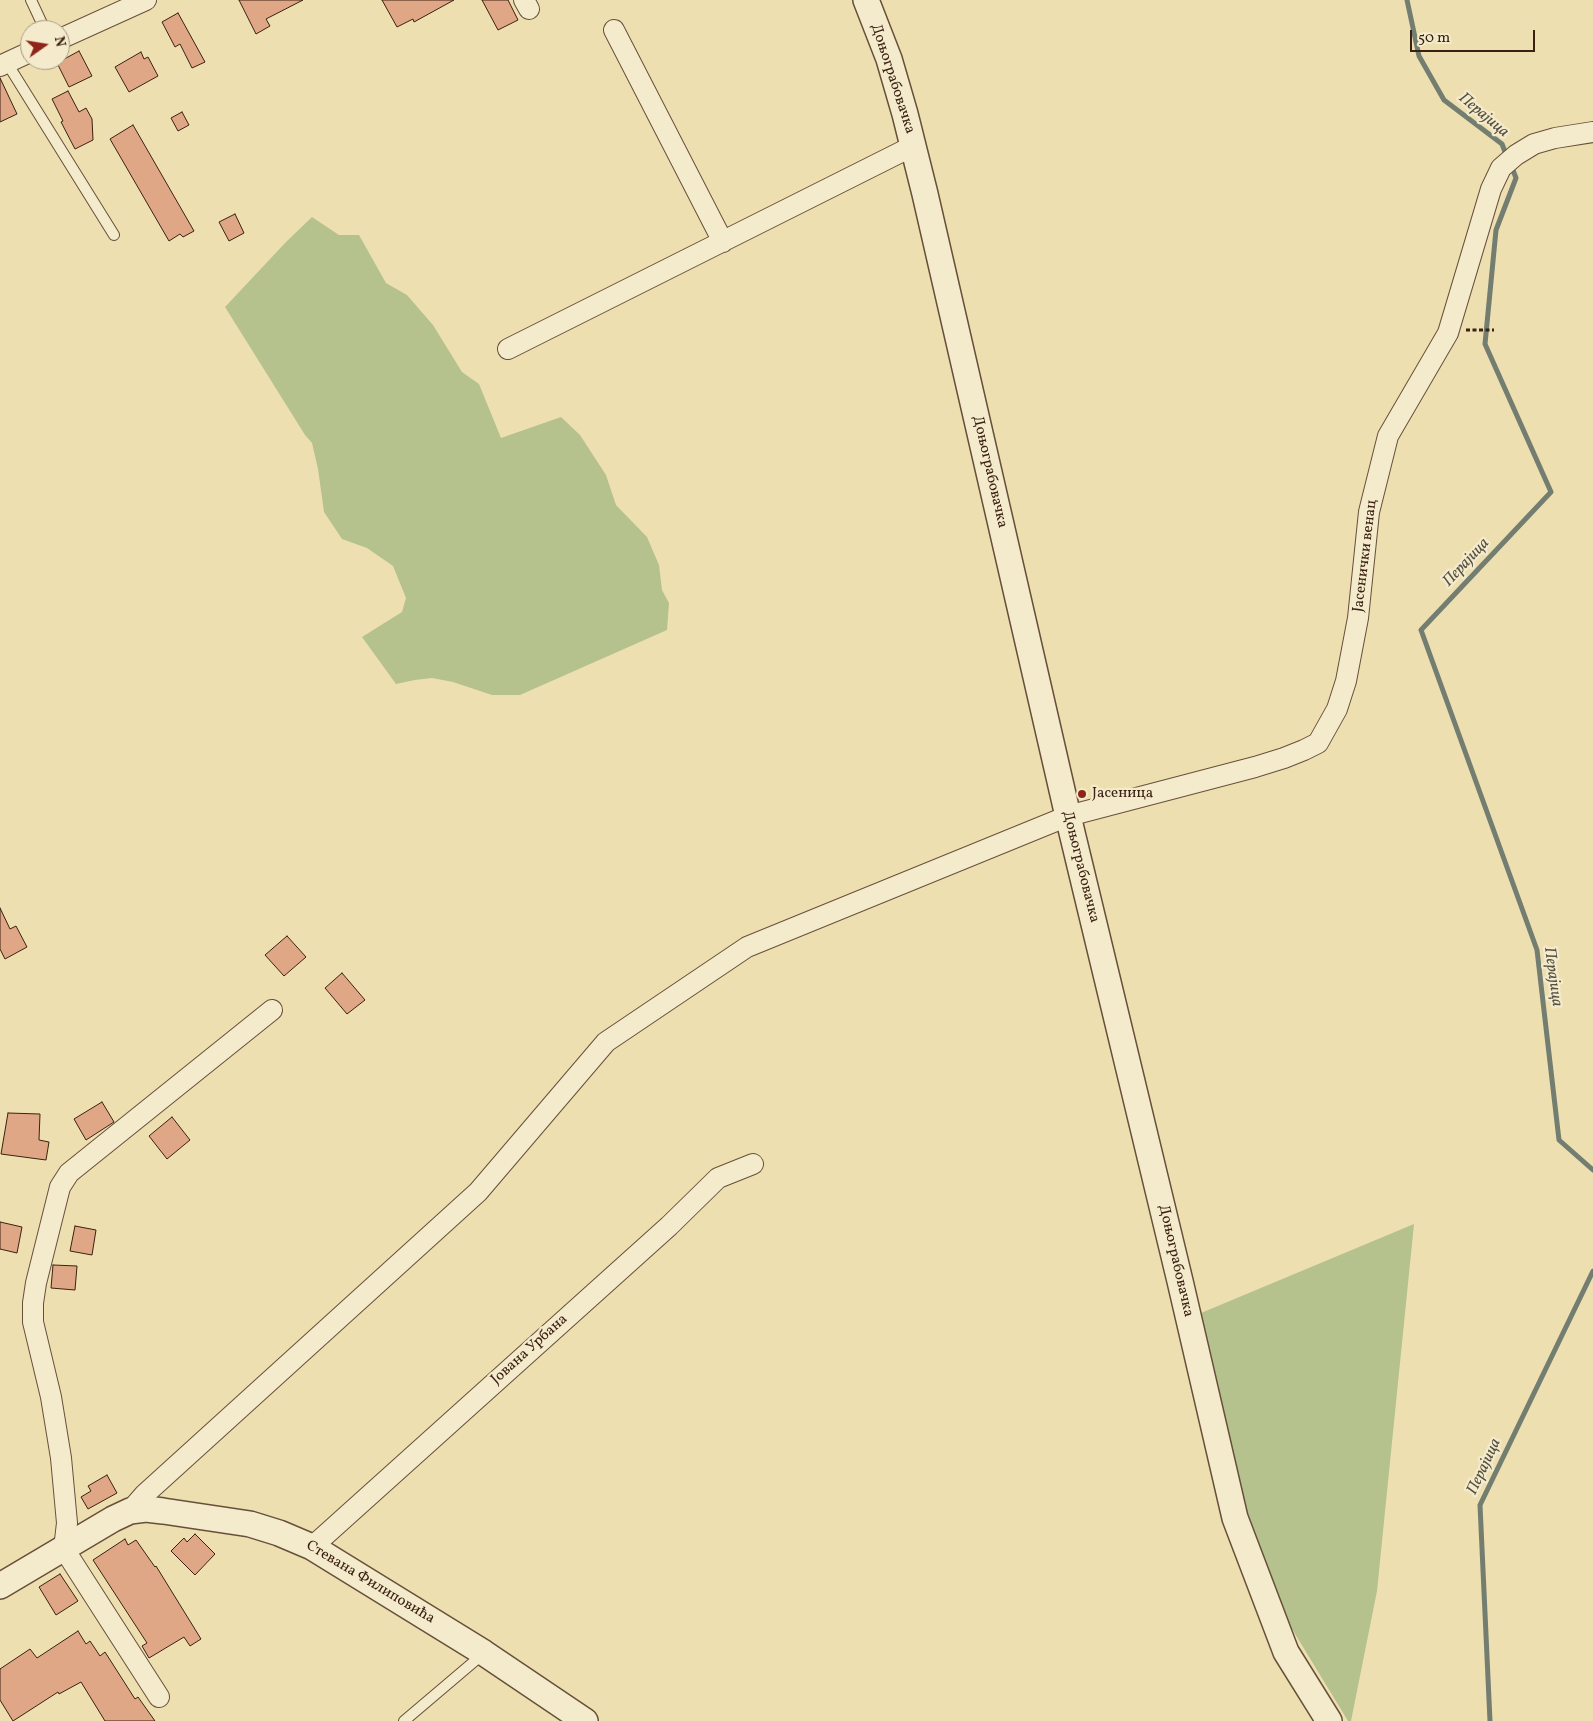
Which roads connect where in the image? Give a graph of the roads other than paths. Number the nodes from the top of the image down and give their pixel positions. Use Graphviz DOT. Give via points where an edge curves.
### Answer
graph roads {
  1 [pos="31,0"];
  2 [pos="146,0"];
  3 [pos="866,0"];
  4 [pos="40,20"];
  5 [pos="614,30"];
  6 [pos="70,34"];
  7 [pos="20,57"];
  8 [pos="4,64"];
  9 [pos="1593,132"];
  10 [pos="913,146"];
  11 [pos="114,235"];
  12 [pos="723,242"];
  13 [pos="508,348"];
  14 [pos="1068,816"];
  15 [pos="272,1010"];
  16 [pos="753,1164"];
  17 [pos="130,1511"];
  18 [pos="312,1546"];
  19 [pos="64,1548"];
  20 [pos="0,1586"];
  21 [pos="484,1653"];
  22 [pos="159,1697"];
  23 [pos="404,1721"];
  24 [pos="585,1721"];
  25 [pos="1329,1721"];
  1 -- 4 [label="lane"];
  2 -- 6 [label="street"];
  3 -- 10 [label="street, Доњограбовачка" via="889,59"];
  5 -- 12 [label="street"];
  7 -- 8 [label="street"];
  8 -- 11 [label="lane"];
  9 -- 14 [label="street, Јасенички венац" via="1534,144 1501,168 1491,189 1448,333 1388,436 1369,512 1358,618 1346,681 1337,709 1318,742 1284,758"];
  10 -- 12 [label="street"];
  10 -- 14 [label="street, Доњограбовачка"];
  12 -- 13 [label="street"];
  14 -- 17 [label="street, Јасенички венац" via="747,947 606,1042 478,1192"];
  14 -- 25 [label="street, Доњограбовачка" via="1235,1518 1286,1652"];
  15 -- 19 [label="street" via="69,1173 60,1187 36,1283 33,1322 51,1397 61,1458 67,1523"];
  16 -- 18 [label="street, Јована Урбана" via="718,1178"];
  17 -- 18 [label="street, Стевана Филиповића" via="163,1510 250,1524"];
  17 -- 19 [label="street, Стевана Филиповића"];
  18 -- 21 [label="street, Стевана Филиповића"];
  19 -- 20 [label="street, Стевана Филиповића"];
  19 -- 22 [label="street"];
  21 -- 23 [label="lane"];
  21 -- 24 [label="street, Стевана Филиповића"];
}
